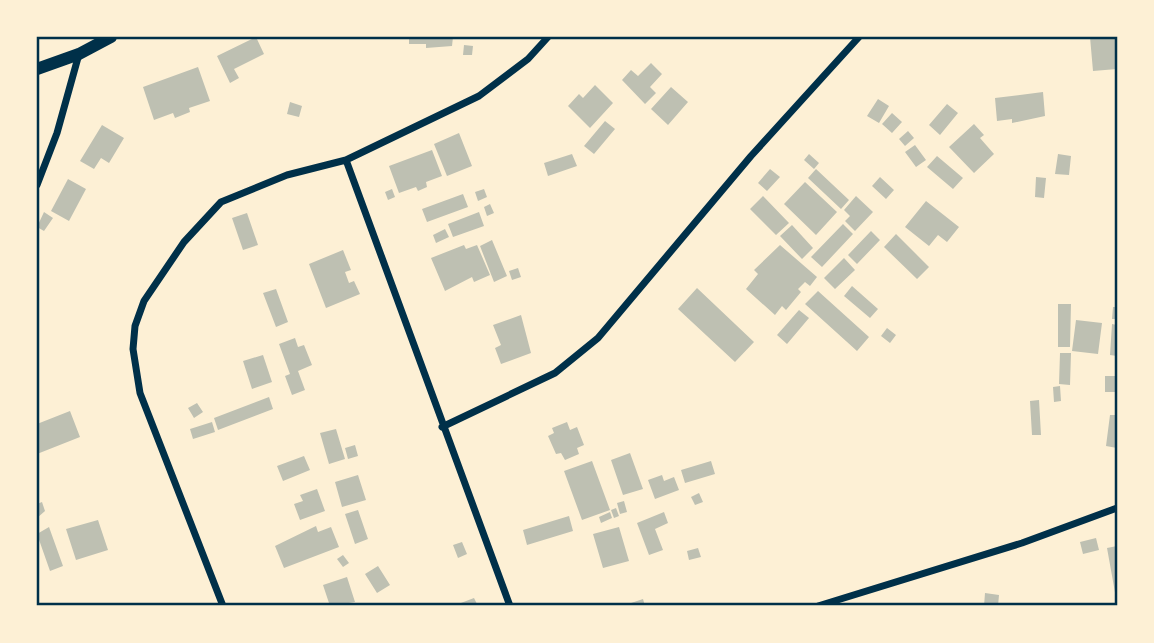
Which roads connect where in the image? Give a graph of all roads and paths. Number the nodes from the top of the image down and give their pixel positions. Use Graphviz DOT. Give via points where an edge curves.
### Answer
graph roads {
  1 [pos="111,37"];
  2 [pos="548,37"];
  3 [pos="859,37"];
  4 [pos="79,54"];
  5 [pos="37,69"];
  6 [pos="346,160"];
  7 [pos="37,185"];
  8 [pos="442,427"];
  9 [pos="1117,508"];
  10 [pos="223,606"];
  11 [pos="510,606"];
  12 [pos="818,606"];
  1 -- 4 [label="street"];
  2 -- 6 [label="street" via="528,59 479,96"];
  3 -- 8 [label="street" via="751,156 598,338 555,373"];
  4 -- 5 [label="street"];
  4 -- 7 [label="street"];
  6 -- 8 [label="street"];
  6 -- 10 [label="street" via="287,175 221,202 184,242 144,301 135,326 132,349 140,393"];
  8 -- 11 [label="street"];
  9 -- 12 [label="street" via="1022,543"];
}
